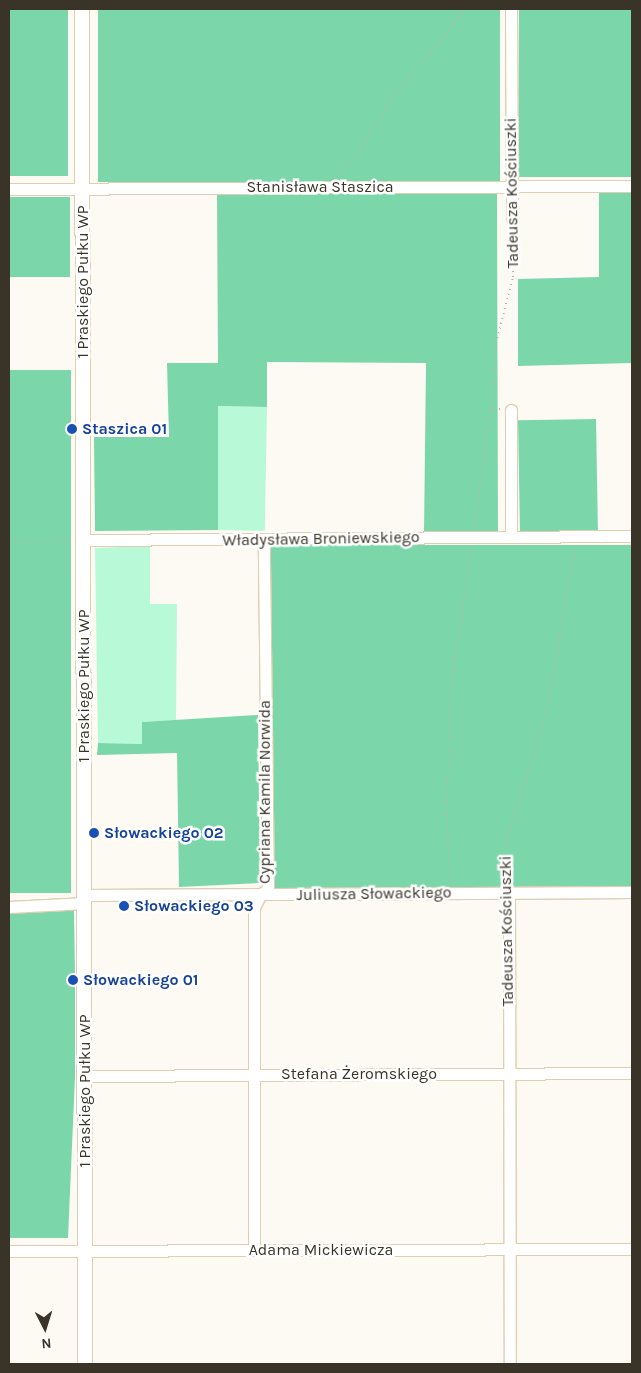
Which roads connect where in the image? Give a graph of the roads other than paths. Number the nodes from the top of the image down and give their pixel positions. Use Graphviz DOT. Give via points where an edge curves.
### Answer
graph roads {
  1 [pos="82,9"];
  2 [pos="511,9"];
  3 [pos="510,186"];
  4 [pos="632,186"];
  5 [pos="83,188"];
  6 [pos="9,189"];
  7 [pos="512,218"];
  8 [pos="511,410"];
  9 [pos="511,536"];
  10 [pos="632,536"];
  11 [pos="84,540"];
  12 [pos="264,540"];
  13 [pos="632,892"];
  14 [pos="508,893"];
  15 [pos="260,895"];
  16 [pos="85,899"];
  17 [pos="9,907"];
  18 [pos="508,1073"];
  19 [pos="632,1073"];
  20 [pos="253,1074"];
  21 [pos="85,1076"];
  22 [pos="509,1249"];
  23 [pos="632,1249"];
  24 [pos="9,1250"];
  25 [pos="254,1250"];
  26 [pos="85,1251"];
  27 [pos="85,1364"];
  28 [pos="510,1364"];
  1 -- 5 [label="street, 1 Praskiego Pułku WP"];
  2 -- 3 [label="street, Tadeusza Kościuszki"];
  3 -- 4 [label="street, Stanisława Staszica"];
  3 -- 5 [label="street, Stanisława Staszica"];
  3 -- 7 [label="street, Tadeusza Kościuszki"];
  5 -- 6 [label="street, Stanisława Staszica"];
  5 -- 11 [label="street, 1 Praskiego Pułku WP"];
  8 -- 9 [label="street"];
  9 -- 10 [label="street, Władysława Broniewskiego"];
  9 -- 12 [label="street, Władysława Broniewskiego"];
  11 -- 12 [label="street, Władysława Broniewskiego"];
  11 -- 16 [label="street, 1 Praskiego Pułku WP"];
  12 -- 15 [label="street, Cypriana Kamila Norwida" via="268,889"];
  13 -- 14 [label="street, Juliusza Słowackiego"];
  14 -- 15 [label="street, Juliusza Słowackiego"];
  14 -- 18 [label="street, Tadeusza Kościuszki"];
  15 -- 16 [label="street, Juliusza Słowackiego"];
  15 -- 20 [label="street, Cypriana Kamila Norwida" via="254,908"];
  16 -- 17 [label="street, Juliusza Słowackiego"];
  16 -- 21 [label="street, 1 Praskiego Pułku WP"];
  18 -- 19 [label="street, Stefana Żeromskiego"];
  18 -- 20 [label="street, Stefana Żeromskiego"];
  18 -- 22 [label="street, Tadeusza Kościuszki"];
  20 -- 21 [label="street, Stefana Żeromskiego"];
  20 -- 25 [label="street, Cypriana Kamila Norwida"];
  21 -- 26 [label="street, 1 Praskiego Pułku WP"];
  22 -- 23 [label="street, Adama Mickiewicza"];
  22 -- 25 [label="street, Adama Mickiewicza"];
  22 -- 28 [label="street, Tadeusza Kościuszki"];
  24 -- 26 [label="street, Adama Mickiewicza"];
  25 -- 26 [label="street, Adama Mickiewicza"];
  26 -- 27 [label="street, 1 Praskiego Pułku WP"];
}
